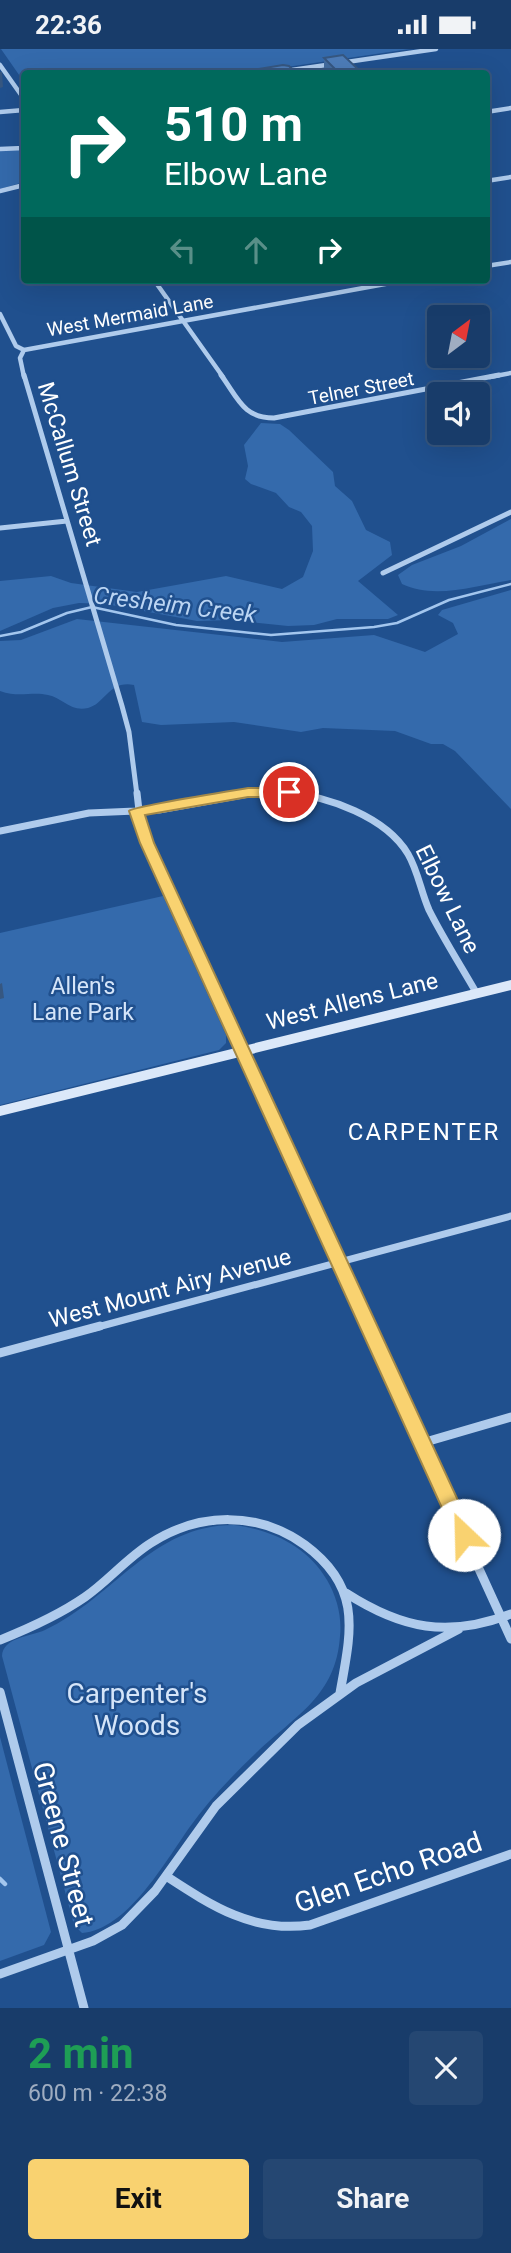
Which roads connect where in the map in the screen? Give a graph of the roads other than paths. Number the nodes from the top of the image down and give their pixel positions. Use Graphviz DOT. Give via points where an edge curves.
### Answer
graph roads {
  1 [pos="436,49"];
  2 [pos="0,65"];
  3 [pos="292,70"];
  4 [pos="21,95"];
  5 [pos="511,108"];
  6 [pos="21,110"];
  7 [pos="490,111"];
  8 [pos="0,112"];
  9 [pos="21,148"];
  10 [pos="0,149"];
  11 [pos="511,177"];
  12 [pos="490,180"];
  13 [pos="21,186"];
  14 [pos="0,191"];
  15 [pos="511,262"];
  16 [pos="490,265"];
  17 [pos="157,284"];
  18 [pos="384,284"];
  19 [pos="1,316"];
  20 [pos="181,320"];
  21 [pos="24,350"];
  22 [pos="511,373"];
  23 [pos="511,512"];
  24 [pos="67,521"];
  25 [pos="0,529"];
  26 [pos="383,573"];
  27 [pos="136,811"];
  28 [pos="0,831"];
  29 [pos="511,985"];
  30 [pos="477,994"];
  31 [pos="242,1051"];
  32 [pos="0,1111"];
  33 [pos="511,1216"];
  34 [pos="339,1263"];
  35 [pos="0,1353"];
  36 [pos="511,1417"];
  37 [pos="422,1443"];
  38 [pos="346,1593"];
  39 [pos="506,1616"];
  40 [pos="459,1629"];
  41 [pos="511,1639"];
  42 [pos="0,1640"];
  43 [pos="0,1692"];
  44 [pos="340,1693"];
  45 [pos="511,1854"];
  46 [pos="166,1876"];
  47 [pos="68,1949"];
  48 [pos="0,1974"];
  49 [pos="84,2008"];
  1 -- 3 [label="street"];
  2 -- 4 [label="street"];
  5 -- 7 [label="street"];
  6 -- 8 [label="street"];
  9 -- 10 [label="street"];
  11 -- 12 [label="street"];
  13 -- 14 [label="street"];
  15 -- 16 [label="street"];
  17 -- 20 [label="street"];
  18 -- 20 [label="street, West Mermaid Lane"];
  19 -- 21 [label="street" via="16,345"];
  20 -- 21 [label="street, West Mermaid Lane"];
  20 -- 22 [label="street, Telner Street" via="248,413 258,418"];
  21 -- 24 [label="street, McCallum Street" via="21,366"];
  23 -- 26 [label="street"];
  24 -- 25 [label="street"];
  24 -- 27 [label="street, McCallum Street" via="129,732"];
  27 -- 28 [label="street, Elbow Lane" via="89,813"];
  27 -- 30 [label="street, Elbow Lane" via="276,791 321,798 371,820 405,849 429,909"];
  27 -- 31 [label="street, McCallum Street"];
  29 -- 30 [label="street, West Allens Lane"];
  30 -- 31 [label="street, West Allens Lane"];
  31 -- 32 [label="street, West Allens Lane"];
  31 -- 34 [label="street, McCallum Street"];
  33 -- 34 [label="street, West Mount Airy Avenue"];
  34 -- 35 [label="street, West Mount Airy Avenue"];
  34 -- 37 [label="street, McCallum Street"];
  36 -- 37 [label="street"];
  37 -- 39 [label="street, McCallum Street"];
  38 -- 40 [label="street" via="397,1619"];
  38 -- 42 [label="street" via="313,1553 292,1536 244,1519 208,1520 162,1536 71,1607"];
  38 -- 44 [label="street" via="348,1635"];
  39 -- 40 [label="street"];
  39 -- 41 [label="street, McCallum Street"];
  40 -- 44 [label="street"];
  43 -- 47 [label="street, Greene Street"];
  44 -- 46 [label="street" via="298,1725 232,1788"];
  45 -- 46 [label="street, Glen Echo Road" via="310,1925 284,1929 240,1921"];
  46 -- 47 [label="street" via="122,1925"];
  47 -- 48 [label="street"];
  47 -- 49 [label="street, Greene Street"];
}
